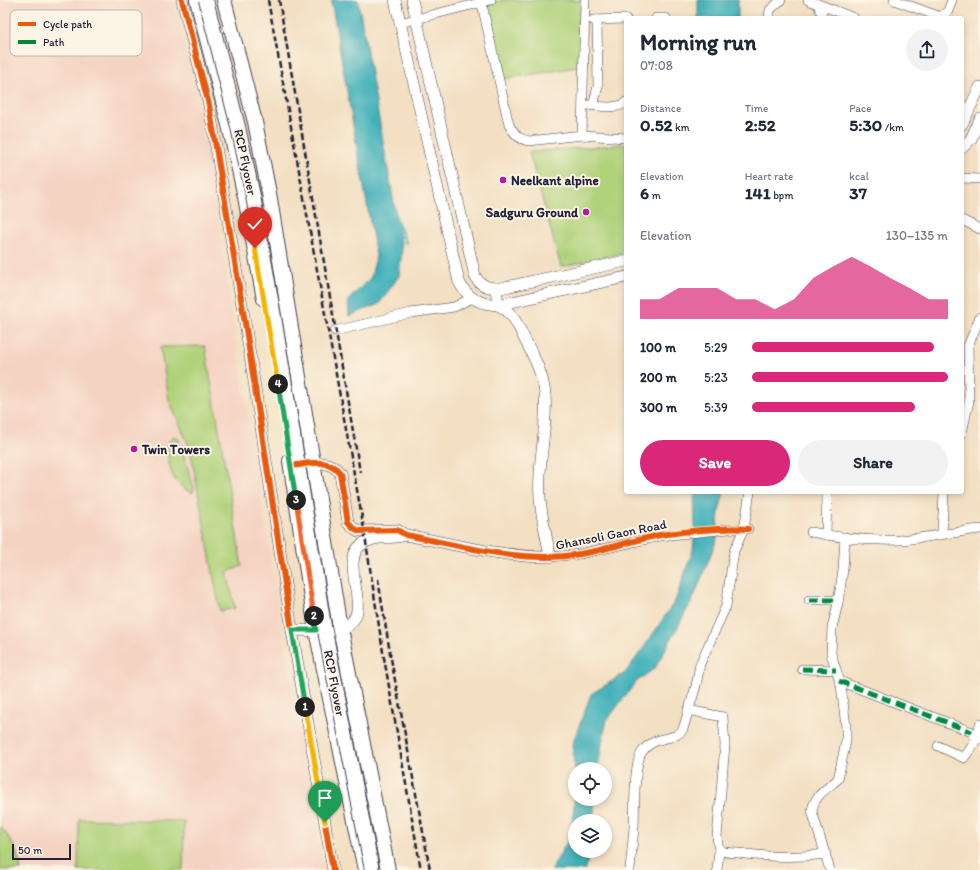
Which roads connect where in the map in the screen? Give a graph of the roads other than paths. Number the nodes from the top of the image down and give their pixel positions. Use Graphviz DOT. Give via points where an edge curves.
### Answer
graph roads {
  1 [pos="182,0"];
  2 [pos="197,0"];
  3 [pos="206,0"];
  4 [pos="215,0"];
  5 [pos="224,0"];
  6 [pos="395,0"];
  7 [pos="412,0"];
  8 [pos="491,0"];
  9 [pos="585,0"];
  10 [pos="781,0"];
  11 [pos="808,0"];
  12 [pos="894,0"];
  13 [pos="952,0"];
  14 [pos="481,1"];
  15 [pos="818,4"];
  16 [pos="768,16"];
  17 [pos="822,16"];
  18 [pos="849,16"];
  19 [pos="934,16"];
  20 [pos="942,16"];
  21 [pos="416,19"];
  22 [pos="624,19"];
  23 [pos="585,20"];
  24 [pos="597,20"];
  25 [pos="400,23"];
  26 [pos="980,87"];
  27 [pos="624,104"];
  28 [pos="583,105"];
  29 [pos="593,106"];
  30 [pos="980,119"];
  31 [pos="964,120"];
  32 [pos="582,135"];
  33 [pos="624,138"];
  34 [pos="964,146"];
  35 [pos="964,178"];
  36 [pos="980,179"];
  37 [pos="964,221"];
  38 [pos="980,229"];
  39 [pos="624,261"];
  40 [pos="624,277"];
  41 [pos="496,288"];
  42 [pos="472,298"];
  43 [pos="498,304"];
  44 [pos="980,317"];
  45 [pos="335,331"];
  46 [pos="964,424"];
  47 [pos="313,463"];
  48 [pos="291,466"];
  49 [pos="750,494"];
  50 [pos="828,494"];
  51 [pos="944,494"];
  52 [pos="746,529"];
  53 [pos="980,529"];
  54 [pos="811,532"];
  55 [pos="942,534"];
  56 [pos="406,535"];
  57 [pos="826,535"];
  58 [pos="846,537"];
  59 [pos="550,557"];
  60 [pos="809,600"];
  61 [pos="838,600"];
  62 [pos="340,628"];
  63 [pos="292,630"];
  64 [pos="316,630"];
  65 [pos="802,669"];
  66 [pos="836,670"];
  67 [pos="839,681"];
  68 [pos="688,710"];
  69 [pos="980,724"];
  70 [pos="977,737"];
  71 [pos="938,746"];
  72 [pos="719,850"];
  73 [pos="826,854"];
  74 [pos="333,870"];
  75 [pos="364,870"];
  76 [pos="372,870"];
  77 [pos="380,870"];
  78 [pos="388,870"];
  79 [pos="630,870"];
  80 [pos="718,870"];
  81 [pos="830,870"];
  1 -- 63 [label="street" via="209,105"];
  2 -- 48 [label="main road" via="245,198"];
  3 -- 76 [label="main road, RCP Flyover, bridge" via="253,196 324,626"];
  4 -- 77 [label="main road, RCP Flyover" via="247,125 261,194 331,625"];
  5 -- 47 [label="main road" via="270,193"];
  6 -- 25 [label="street"];
  7 -- 21 [label="street"];
  8 -- 14 [label="street"];
  9 -- 23 [label="street"];
  10 -- 16 [label="street" via="770,10"];
  11 -- 15 [label="street"];
  12 -- 19 [label="street"];
  13 -- 20 [label="street" via="948,11"];
  14 -- 21 [label="street"];
  14 -- 32 [label="street" via="509,125 515,135 521,140 529,141"];
  15 -- 17 [label="street"];
  15 -- 18 [label="street"];
  21 -- 25 [label="street"];
  21 -- 41 [label="street" via="475,276 481,284"];
  22 -- 24 [label="street"];
  23 -- 24 [label="street"];
  23 -- 28 [label="street"];
  24 -- 29 [label="street" via="598,86"];
  25 -- 42 [label="street" via="460,282 464,292"];
  26 -- 31 [label="street"];
  27 -- 29 [label="street"];
  28 -- 29 [label="street"];
  28 -- 32 [label="street"];
  30 -- 34 [label="street" via="971,139"];
  32 -- 33 [label="street"];
  35 -- 36 [label="street"];
  37 -- 38 [label="street"];
  39 -- 41 [label="street"];
  40 -- 43 [label="street"];
  41 -- 43 [label="street"];
  42 -- 43 [label="street" via="480,302"];
  42 -- 45 [label="street" via="454,307 411,313"];
  43 -- 59 [label="street" via="511,314 541,373 546,410 539,475 540,497"];
  44 -- 46 [label="street" via="968,346 969,401"];
  47 -- 48 [label="street"];
  47 -- 56 [label="street" via="328,464 336,467 340,473 348,522 354,528 359,531 397,530"];
  47 -- 62 [label="main road"];
  48 -- 64 [label="main road"];
  49 -- 52 [label="street"];
  50 -- 57 [label="street"];
  51 -- 55 [label="street"];
  52 -- 59 [label="street, Ghansoli Gaon Road" via="687,532 580,554"];
  52 -- 68 [label="street" via="734,551 726,606 700,664"];
  53 -- 55 [label="street"];
  54 -- 57 [label="street"];
  55 -- 58 [label="street" via="902,540"];
  56 -- 59 [label="street" via="504,554"];
  56 -- 62 [label="street" via="369,540 357,550 353,558 357,612 353,620"];
  57 -- 58 [label="street"];
  58 -- 61 [label="street"];
  60 -- 61 [label="street"];
  61 -- 66 [label="street" via="832,628 831,654"];
  62 -- 64 [label="street"];
  62 -- 78 [label="main road"];
  63 -- 64 [label="street"];
  63 -- 74 [label="street"];
  64 -- 75 [label="main road"];
  65 -- 66 [label="street"];
  66 -- 67 [label="street"];
  67 -- 70 [label="street"];
  67 -- 73 [label="street" via="846,741 838,779 819,794 813,803 812,811"];
  68 -- 72 [label="street" via="723,717 725,745"];
  68 -- 79 [label="street" via="681,733 652,742 642,752 636,770"];
  69 -- 70 [label="street"];
  70 -- 71 [label="street" via="964,758"];
  72 -- 73 [label="street" via="759,856 797,857"];
  72 -- 80 [label="street"];
  73 -- 81 [label="street"];
}
